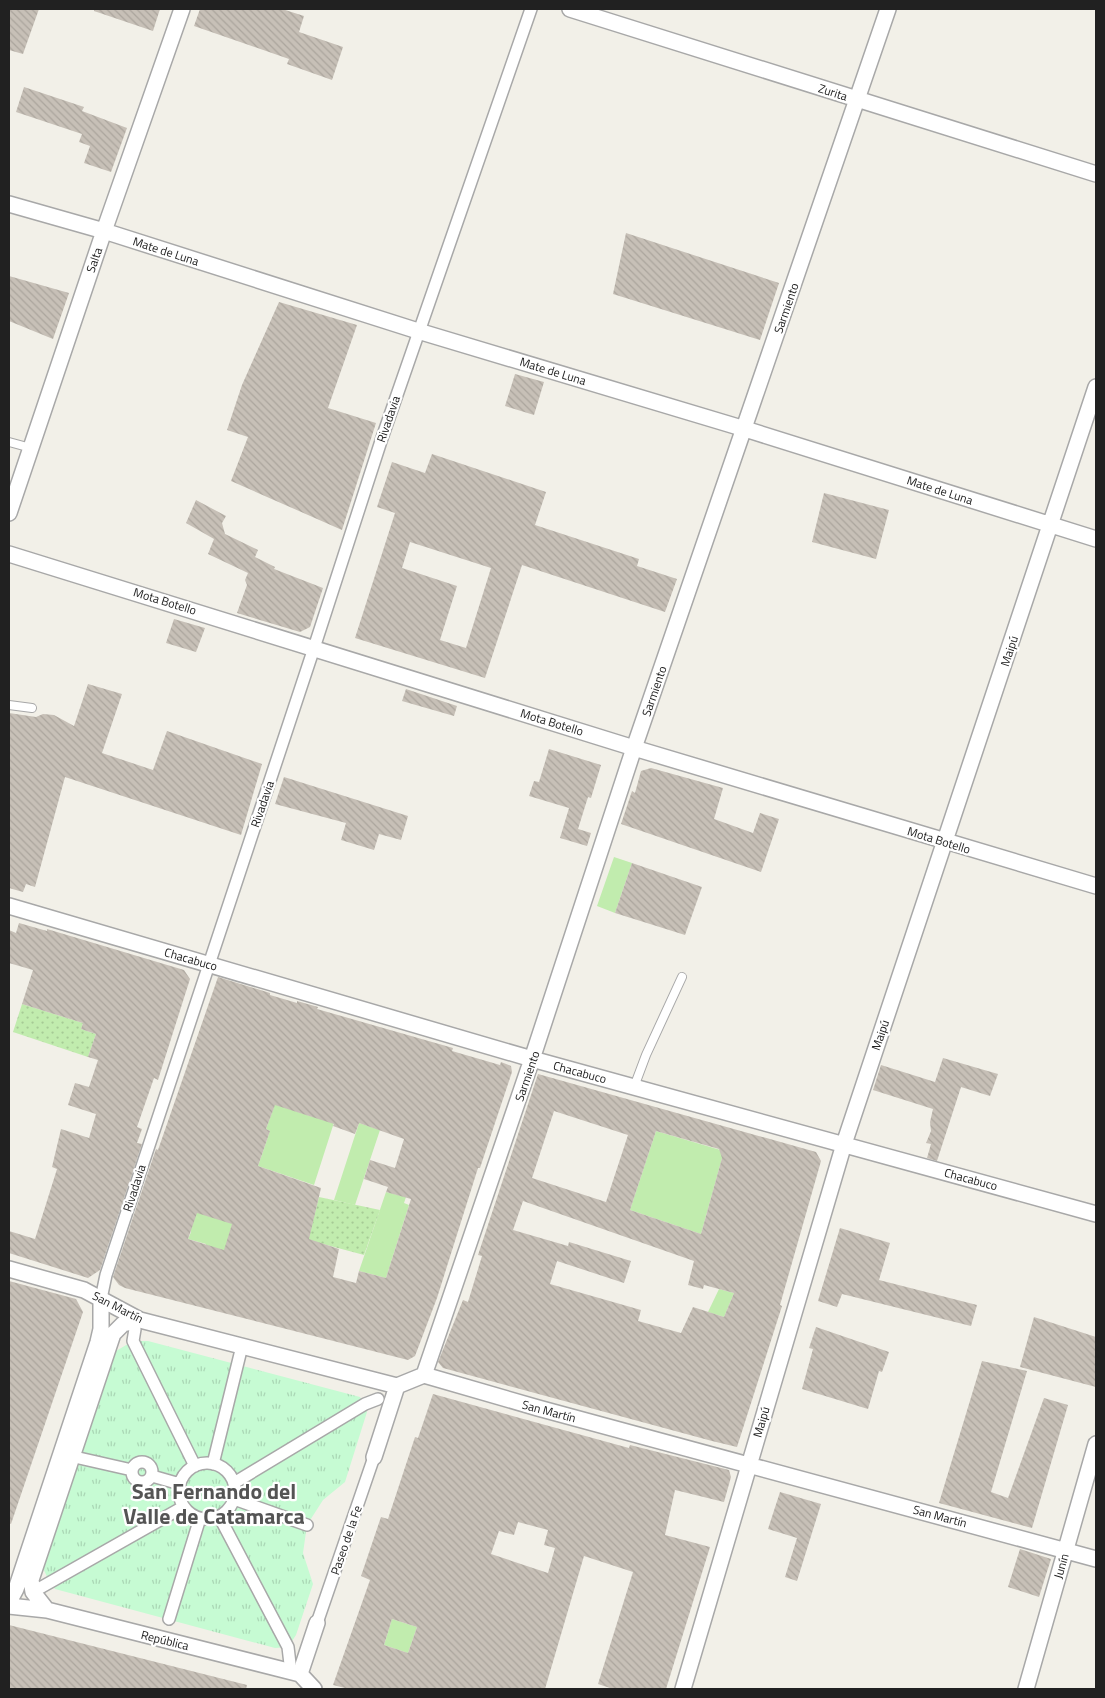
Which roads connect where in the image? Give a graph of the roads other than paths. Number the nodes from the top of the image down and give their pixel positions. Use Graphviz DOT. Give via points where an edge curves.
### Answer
graph roads {
  1 [pos="182,9"];
  2 [pos="531,9"];
  3 [pos="570,9"];
  4 [pos="888,9"];
  5 [pos="856,100"];
  6 [pos="1096,174"];
  7 [pos="9,204"];
  8 [pos="104,231"];
  9 [pos="418,331"];
  10 [pos="1096,387"];
  11 [pos="745,429"];
  12 [pos="9,442"];
  13 [pos="30,448"];
  14 [pos="9,513"];
  15 [pos="1051,526"];
  16 [pos="1096,539"];
  17 [pos="9,554"];
  18 [pos="314,648"];
  19 [pos="9,705"];
  20 [pos="32,708"];
  21 [pos="634,748"];
  22 [pos="945,842"];
  23 [pos="1096,886"];
  24 [pos="9,906"];
  25 [pos="209,964"];
  26 [pos="682,978"];
  27 [pos="532,1059"];
  28 [pos="634,1087"];
  29 [pos="844,1144"];
  30 [pos="1096,1214"];
  31 [pos="9,1269"];
  32 [pos="101,1299"];
  33 [pos="137,1325"];
  34 [pos="242,1346"];
  35 [pos="424,1375"];
  36 [pos="396,1386"];
  37 [pos="378,1399"];
  38 [pos="1096,1444"];
  39 [pos="374,1456"];
  40 [pos="79,1458"];
  41 [pos="213,1464"];
  42 [pos="749,1464"];
  43 [pos="195,1466"];
  44 [pos="234,1483"];
  45 [pos="180,1484"];
  46 [pos="234,1499"];
  47 [pos="184,1507"];
  48 [pos="219,1516"];
  49 [pos="200,1518"];
  50 [pos="307,1525"];
  51 [pos="1066,1550"];
  52 [pos="1096,1559"];
  53 [pos="40,1588"];
  54 [pos="9,1602"];
  55 [pos="9,1606"];
  56 [pos="47,1610"];
  57 [pos="169,1619"];
  58 [pos="318,1623"];
  59 [pos="295,1669"];
  60 [pos="314,1689"];
  61 [pos="683,1689"];
  62 [pos="1026,1689"];
  1 -- 8 [label="street, Salta"];
  2 -- 9 [label="street, Rivadavia"];
  3 -- 5 [label="street, Zurita"];
  4 -- 5 [label="street, Sarmiento"];
  5 -- 6 [label="street, Zurita"];
  5 -- 11 [label="street, Sarmiento"];
  7 -- 8 [label="street, Mate de Luna"];
  8 -- 9 [label="street, Mate de Luna"];
  8 -- 13 [label="street, Salta"];
  9 -- 11 [label="street, Mate de Luna"];
  9 -- 18 [label="street, Rivadavia"];
  10 -- 15 [label="street, Maipú"];
  11 -- 15 [label="street, Mate de Luna"];
  11 -- 21 [label="street, Sarmiento"];
  12 -- 13 [label="lane"];
  13 -- 14 [label="street, Salta"];
  15 -- 16 [label="street, Mate de Luna"];
  15 -- 22 [label="street, Maipú"];
  17 -- 18 [label="street, Mota Botello"];
  18 -- 21 [label="street, Mota Botello"];
  18 -- 25 [label="street, Rivadavia"];
  19 -- 20 [label="lane"];
  21 -- 22 [label="street, Mota Botello"];
  21 -- 27 [label="street, Sarmiento"];
  22 -- 23 [label="street, Mota Botello"];
  22 -- 29 [label="street, Maipú"];
  24 -- 25 [label="street, Chacabuco"];
  25 -- 27 [label="street, Chacabuco"];
  25 -- 32 [label="street, Rivadavia" via="106,1275"];
  26 -- 28 [label="lane"];
  27 -- 28 [label="street, Chacabuco"];
  27 -- 35 [label="street, Sarmiento"];
  28 -- 29 [label="street, Chacabuco"];
  29 -- 30 [label="street, Chacabuco"];
  29 -- 42 [label="street, Maipú"];
  31 -- 32 [label="street, San Martín" via="84,1290"];
  32 -- 33 [label="street, San Martín"];
  32 -- 54 [label="street, Rivadavia" via="98,1342"];
  33 -- 34 [label="street, San Martín"];
  33 -- 43 [label="street" via="133,1341"];
  33 -- 56 [label="street" via="123,1324 113,1334 32,1580 33,1592"];
  34 -- 36 [label="street, San Martín"];
  34 -- 41 [label="street"];
  35 -- 36 [label="street"];
  35 -- 42 [label="street, San Martín"];
  36 -- 39 [label="street"];
  37 -- 44 [label="street"];
  38 -- 51 [label="street, Junín"];
  39 -- 58 [label="street, Paseo de la Fe"];
  40 -- 45 [label="street" via="132,1470 135,1464 145,1462 151,1466 152,1476"];
  41 -- 43 [label="street"];
  41 -- 44 [label="street" via="226,1470"];
  42 -- 51 [label="street, San Martín"];
  42 -- 61 [label="street, Maipú"];
  43 -- 45 [label="street" via="188,1470"];
  44 -- 46 [label="street"];
  45 -- 47 [label="street" via="178,1491"];
  46 -- 48 [label="street"];
  46 -- 50 [label="street"];
  47 -- 49 [label="street"];
  47 -- 53 [label="street"];
  48 -- 49 [label="street"];
  48 -- 59 [label="street" via="288,1647"];
  49 -- 57 [label="street"];
  51 -- 52 [label="street, San Martín"];
  51 -- 62 [label="street, Junín"];
  55 -- 56 [label="street, República"];
  56 -- 59 [label="street, República"];
  58 -- 59 [label="street"];
  59 -- 60 [label="street"];
}
